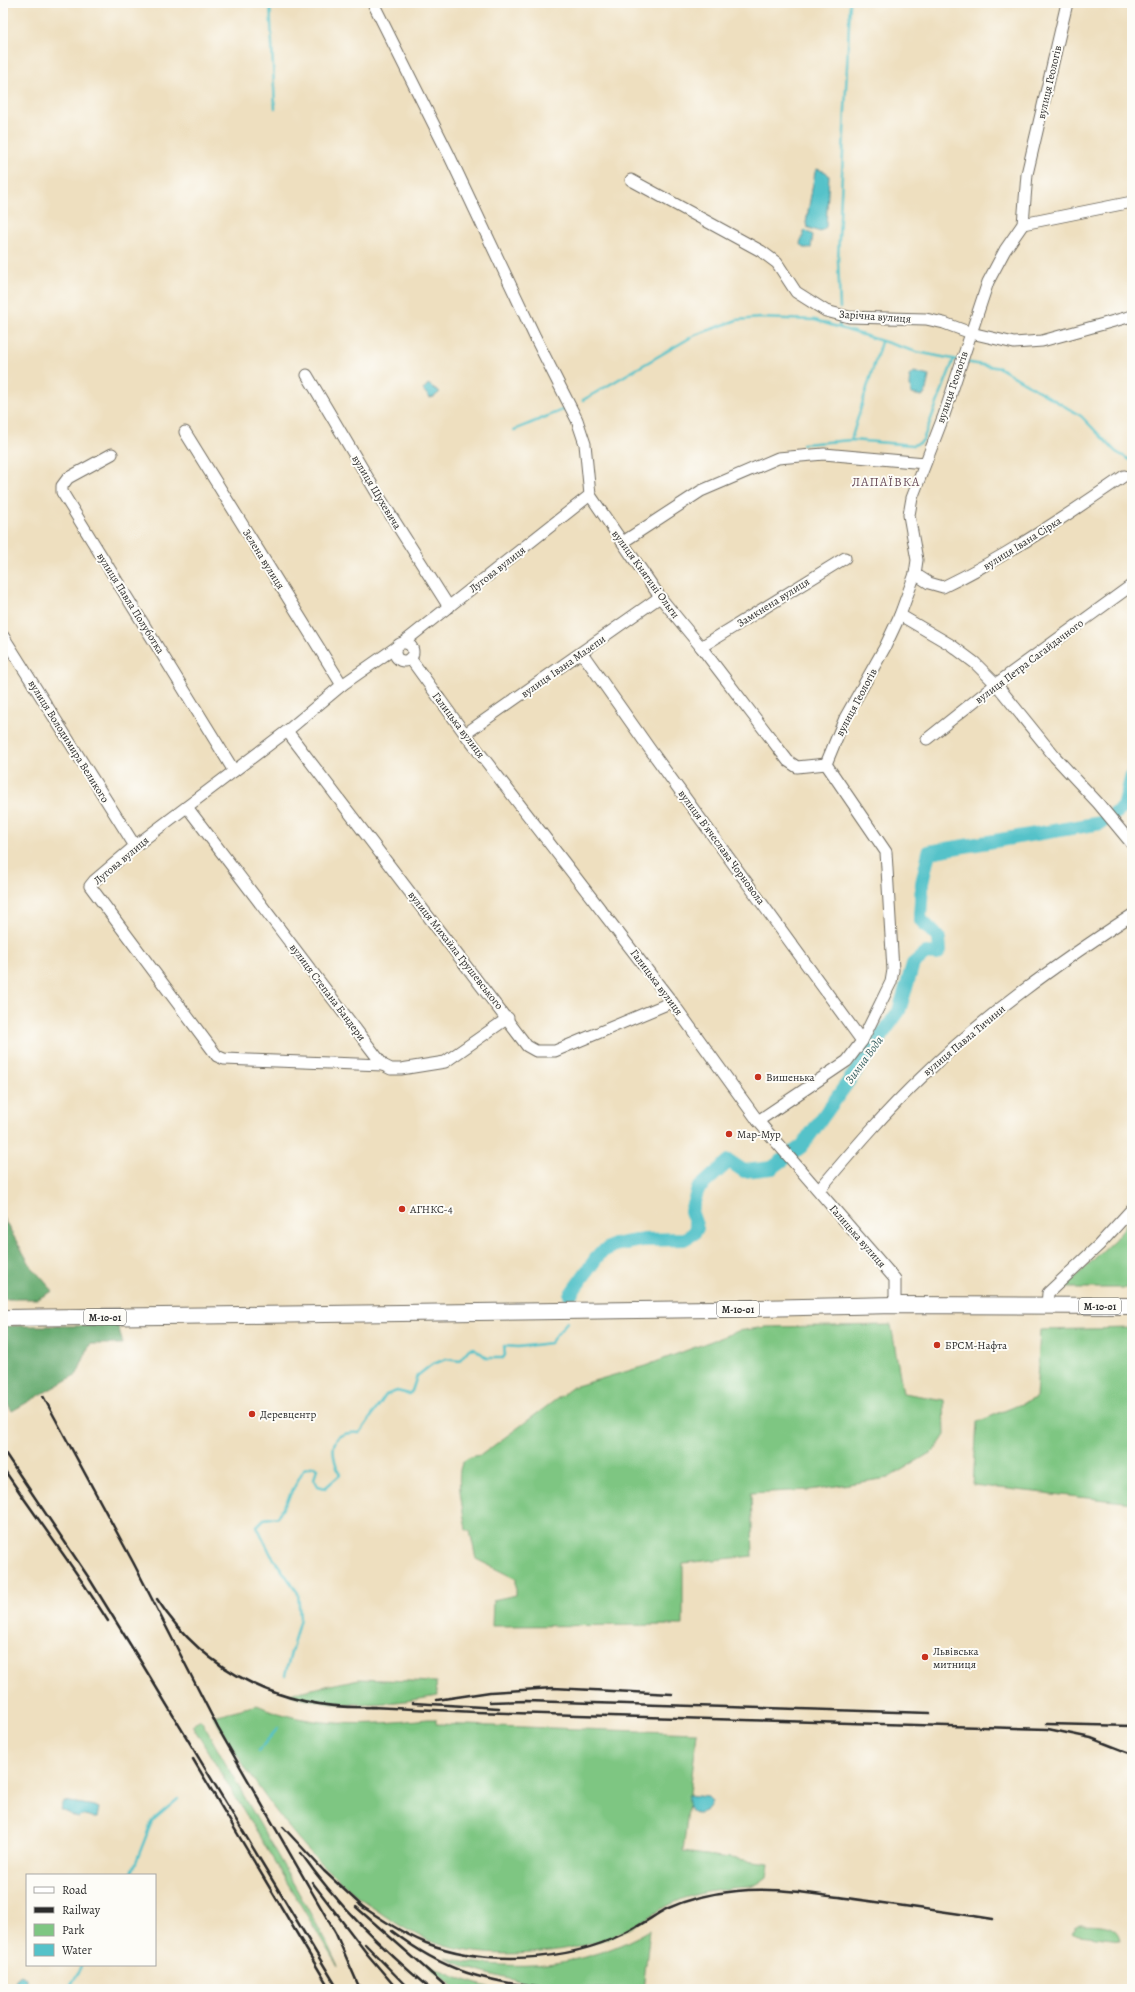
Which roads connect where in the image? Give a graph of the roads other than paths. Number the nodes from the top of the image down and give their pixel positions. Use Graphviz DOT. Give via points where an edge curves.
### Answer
graph roads {
  1 [pos="372,3"];
  2 [pos="1067,3"];
  3 [pos="631,180"];
  4 [pos="1132,202"];
  5 [pos="1023,224"];
  6 [pos="1132,316"];
  7 [pos="971,333"];
  8 [pos="307,375"];
  9 [pos="185,432"];
  10 [pos="112,454"];
  11 [pos="924,463"];
  12 [pos="1124,476"];
  13 [pos="590,495"];
  14 [pos="623,542"];
  15 [pos="845,558"];
  16 [pos="915,574"];
  17 [pos="1132,585"];
  18 [pos="660,597"];
  19 [pos="449,607"];
  20 [pos="900,615"];
  21 [pos="3,636"];
  22 [pos="399,645"];
  23 [pos="701,647"];
  24 [pos="582,653"];
  25 [pos="410,658"];
  26 [pos="996,684"];
  27 [pos="342,685"];
  28 [pos="287,731"];
  29 [pos="465,734"];
  30 [pos="927,739"];
  31 [pos="826,764"];
  32 [pos="234,770"];
  33 [pos="187,807"];
  34 [pos="1132,844"];
  35 [pos="135,846"];
  36 [pos="1132,915"];
  37 [pos="672,1002"];
  38 [pos="508,1018"];
  39 [pos="862,1041"];
  40 [pos="383,1065"];
  41 [pos="758,1120"];
  42 [pos="819,1190"];
  43 [pos="1132,1209"];
  44 [pos="895,1305"];
  45 [pos="1047,1306"];
  46 [pos="1132,1306"];
  47 [pos="3,1318"];
  1 -- 13 [label="street, вулиця Княгині Ольги" via="450,157 583,434"];
  2 -- 5 [label="street, вулиця Геологів" via="1027,174"];
  3 -- 7 [label="street, Зарічна вулиця" via="761,251 777,263 796,292 826,311 849,317 926,319"];
  4 -- 5 [label="street"];
  5 -- 7 [label="street, вулиця Геологів" via="988,282"];
  6 -- 7 [label="street, Зарічна вулиця" via="1042,341 1014,343"];
  7 -- 11 [label="street, вулиця Геологів" via="944,415"];
  8 -- 19 [label="street, вулиця Шухевича" via="378,495"];
  9 -- 27 [label="street, Зелена вулиця"];
  10 -- 32 [label="street, вулиця Павла Полуботка" via="68,478 62,486 62,492"];
  11 -- 14 [label="street" via="824,454 778,458 701,491"];
  11 -- 16 [label="street, вулиця Геологів" via="912,498 909,516 917,560"];
  12 -- 16 [label="street, вулиця Івана Сірка" via="1017,547 943,587 929,583"];
  13 -- 14 [label="street, вулиця Княгині Ольги"];
  13 -- 19 [label="street, Лугова вулиця"];
  14 -- 18 [label="street, вулиця Княгині Ольги"];
  15 -- 23 [label="street, Замкнена вулиця"];
  16 -- 20 [label="street, вулиця Геологів"];
  17 -- 26 [label="street, вулиця Петра Сагайдачного"];
  18 -- 23 [label="street, вулиця Княгині Ольги"];
  18 -- 24 [label="street, вулиця Івана Мазепи"];
  19 -- 22 [label="street, Лугова вулиця"];
  20 -- 26 [label="street" via="968,656"];
  20 -- 31 [label="street, вулиця Геологів" via="867,681 844,718"];
  21 -- 35 [label="street, вулиця Володимира Великого"];
  22 -- 25 [label="street" via="412,648"];
  22 -- 25 [label="street" via="394,652 397,658 404,661"];
  22 -- 27 [label="street, Лугова вулиця"];
  23 -- 31 [label="street, вулиця Княгині Ольги" via="788,761 797,767"];
  24 -- 29 [label="street, вулиця Івана Мазепи"];
  24 -- 39 [label="street, вулиця Вʼячеслава Чорновола"];
  25 -- 29 [label="street, Галицька вулиця"];
  26 -- 30 [label="street, вулиця Петра Сагайдачного"];
  26 -- 34 [label="street" via="1055,757"];
  27 -- 28 [label="street, Лугова вулиця"];
  28 -- 32 [label="street, Лугова вулиця"];
  28 -- 38 [label="street, вулиця Михайла Грушевського"];
  29 -- 37 [label="street, Галицька вулиця"];
  31 -- 39 [label="street" via="886,852 889,865 893,970 891,982"];
  32 -- 33 [label="street, Лугова вулиця"];
  33 -- 35 [label="street, Лугова вулиця"];
  33 -- 40 [label="street, вулиця Степана Бандери"];
  35 -- 40 [label="street, Лугова вулиця" via="90,886 217,1056 224,1059"];
  36 -- 42 [label="street, вулиця Павла Тичини" via="1040,977 941,1059 861,1140"];
  37 -- 38 [label="street, вулиця Михайла Грушевського" via="555,1051 536,1051 527,1046"];
  37 -- 41 [label="street, Галицька вулиця"];
  38 -- 40 [label="street" via="445,1062 401,1069 391,1069"];
  39 -- 41 [label="street" via="847,1061"];
  41 -- 42 [label="street, Галицька вулиця"];
  42 -- 44 [label="street, Галицька вулиця" via="896,1279"];
  43 -- 45 [label="street" via="1099,1245 1048,1293"];
  44 -- 45 [label="highway, М-10-01"];
  44 -- 47 [label="highway, М-10-01"];
  45 -- 46 [label="highway, М-10-01"];
}
